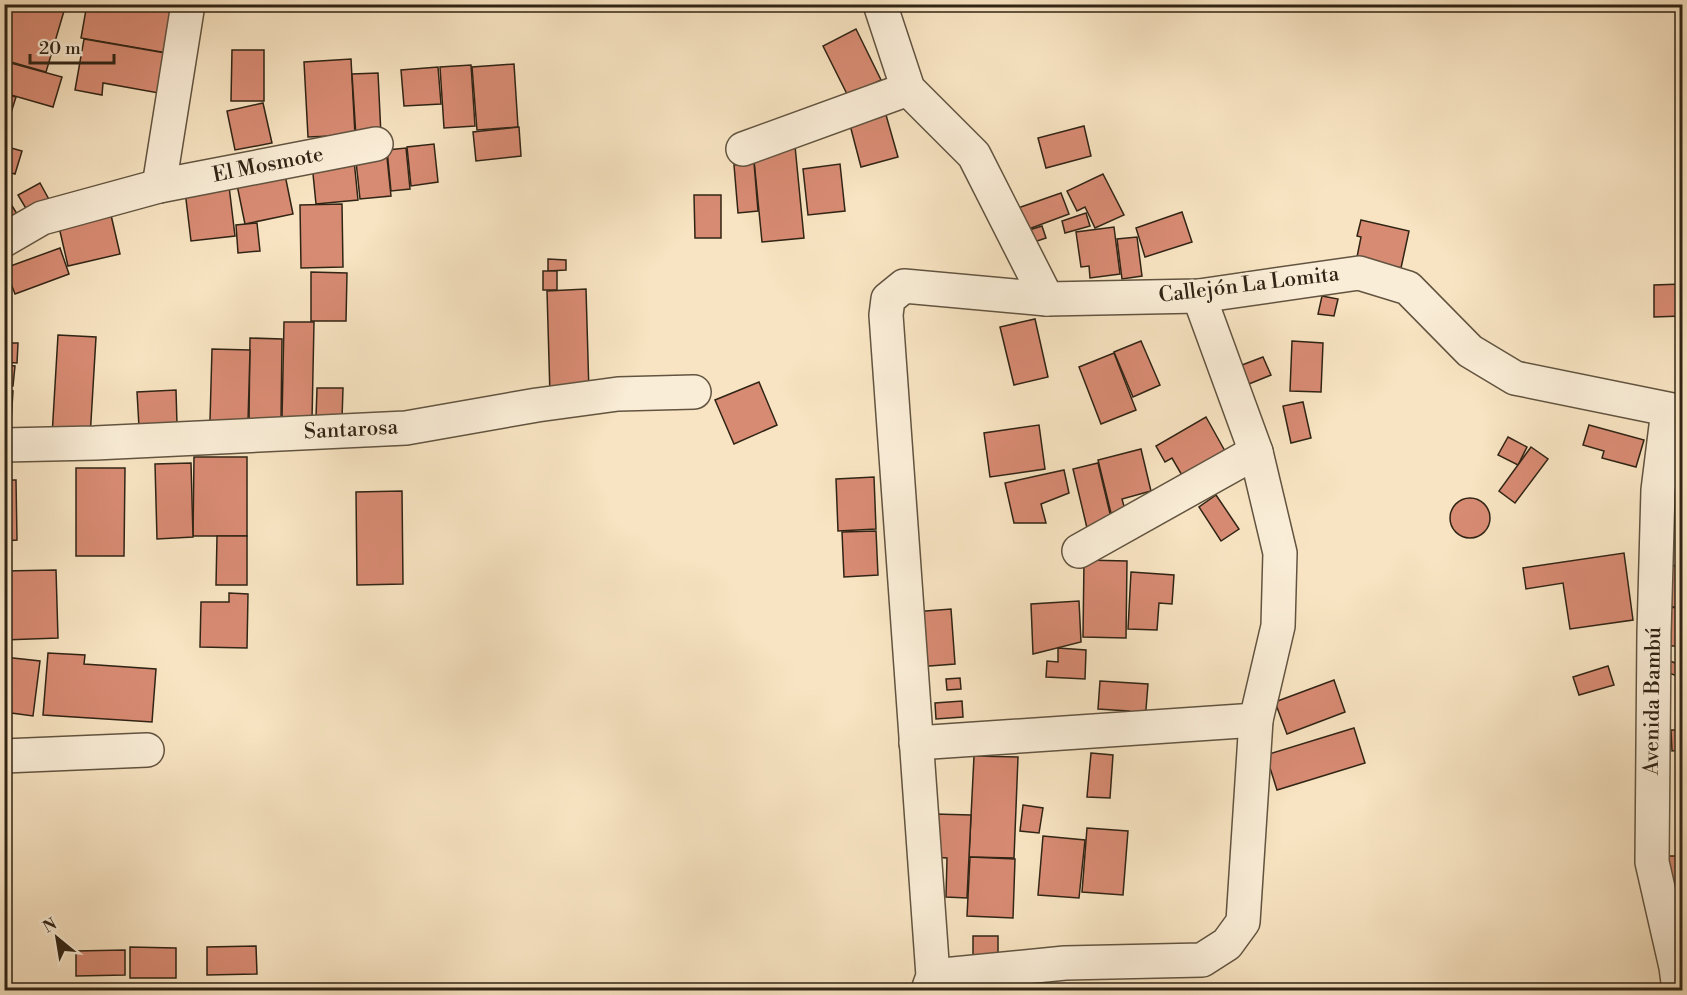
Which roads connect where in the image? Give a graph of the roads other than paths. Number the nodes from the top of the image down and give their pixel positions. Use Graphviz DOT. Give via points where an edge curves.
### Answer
graph roads {
  1 [pos="188,4"];
  2 [pos="880,4"];
  3 [pos="908,89"];
  4 [pos="376,144"];
  5 [pos="743,148"];
  6 [pos="159,186"];
  7 [pos="4,240"];
  8 [pos="1199,296"];
  9 [pos="1047,299"];
  10 [pos="694,392"];
  11 [pos="1675,410"];
  12 [pos="4,445"];
  13 [pos="1256,452"];
  14 [pos="1079,551"];
  15 [pos="1256,720"];
  16 [pos="916,743"];
  17 [pos="147,750"];
  18 [pos="4,756"];
  19 [pos="931,983"];
  20 [pos="1678,990"];
  1 -- 6 [label="street"];
  2 -- 3 [label="street"];
  3 -- 5 [label="street"];
  3 -- 9 [label="street" via="974,155"];
  4 -- 6 [label="street, El Mosmote"];
  6 -- 7 [label="street, El Mosmote" via="42,218"];
  8 -- 9 [label="street, Callejón La Lomita"];
  8 -- 11 [label="street, Callejón La Lomita" via="1359,273 1408,288 1470,351 1515,378"];
  8 -- 13 [label="street"];
  9 -- 16 [label="street, Callejón La Lomita" via="904,286 888,299 885,315"];
  10 -- 12 [label="street, Santarosa" via="618,394 406,428"];
  11 -- 20 [label="street, Avenida Bambú" via="1658,490 1652,862"];
  13 -- 14 [label="street"];
  13 -- 15 [label="street" via="1280,554 1278,626"];
  15 -- 16 [label="street"];
  15 -- 19 [label="street" via="1243,922 1227,944 1202,960 1065,963"];
  16 -- 19 [label="street"];
  17 -- 18 [label="street"];
}
